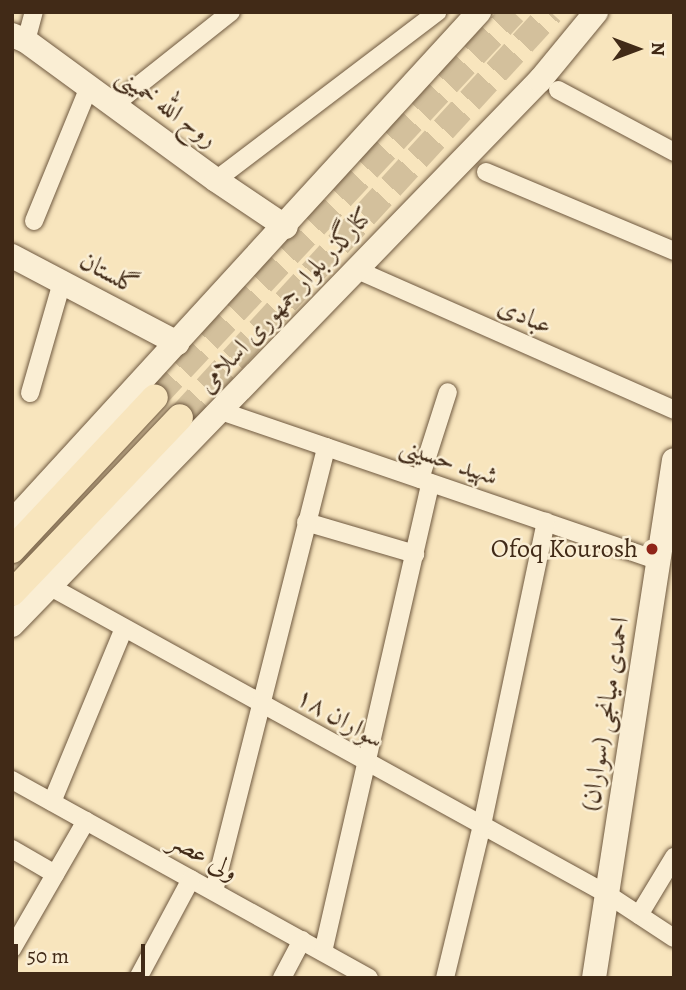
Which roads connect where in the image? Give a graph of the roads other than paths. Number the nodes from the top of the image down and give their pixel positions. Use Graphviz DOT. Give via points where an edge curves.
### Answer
graph roads {
  1 [pos="34,12"];
  2 [pos="231,12"];
  3 [pos="437,12"];
  4 [pos="479,12"];
  5 [pos="596,12"];
  6 [pos="19,38"];
  7 [pos="89,87"];
  8 [pos="558,90"];
  9 [pos="115,104"];
  10 [pos="674,152"];
  11 [pos="486,172"];
  12 [pos="216,180"];
  13 [pos="34,221"];
  14 [pos="286,227"];
  15 [pos="674,251"];
  16 [pos="12,256"];
  17 [pos="355,269"];
  18 [pos="62,282"];
  19 [pos="177,343"];
  20 [pos="448,392"];
  21 [pos="30,393"];
  22 [pos="155,397"];
  23 [pos="674,410"];
  24 [pos="221,411"];
  25 [pos="180,417"];
  26 [pos="326,447"];
  27 [pos="674,460"];
  28 [pos="425,481"];
  29 [pos="12,522"];
  30 [pos="306,522"];
  31 [pos="546,522"];
  32 [pos="668,535"];
  33 [pos="12,550"];
  34 [pos="415,554"];
  35 [pos="660,561"];
  36 [pos="49,586"];
  37 [pos="12,593"];
  38 [pos="12,625"];
  39 [pos="124,628"];
  40 [pos="262,704"];
  41 [pos="365,763"];
  42 [pos="12,780"];
  43 [pos="52,802"];
  44 [pos="86,821"];
  45 [pos="482,825"];
  46 [pos="12,849"];
  47 [pos="674,857"];
  48 [pos="55,874"];
  49 [pos="191,879"];
  50 [pos="214,891"];
  51 [pos="607,894"];
  52 [pos="639,915"];
  53 [pos="674,938"];
  54 [pos="302,940"];
  55 [pos="12,950"];
  56 [pos="323,952"];
  57 [pos="138,978"];
  58 [pos="282,978"];
  59 [pos="369,978"];
  60 [pos="445,978"];
  61 [pos="594,978"];
  1 -- 6 [label="street"];
  2 -- 9 [label="street"];
  3 -- 12 [label="street"];
  4 -- 14 [label="main road, کنارگذر بلوار جمهوری اسلامی"];
  5 -- 17 [label="main road, کنارگذر بلوار جمهوری اسلامی" via="540,80"];
  6 -- 7 [label="main road, روح الله خمینی"];
  7 -- 9 [label="main road, روح الله خمینی"];
  7 -- 13 [label="street"];
  8 -- 10 [label="street"];
  9 -- 12 [label="main road, روح الله خمینی"];
  11 -- 15 [label="street"];
  12 -- 14 [label="main road, روح الله خمینی"];
  14 -- 19 [label="main road, کنارگذر بلوار جمهوری اسلامی"];
  16 -- 18 [label="main road, گلستان"];
  17 -- 23 [label="street, عبادی"];
  17 -- 24 [label="main road, کنارگذر بلوار جمهوری اسلامی"];
  18 -- 19 [label="main road, گلستان"];
  18 -- 21 [label="street"];
  19 -- 29 [label="main road, کنارگذر بلوار جمهوری اسلامی"];
  20 -- 28 [label="street"];
  22 -- 33 [label="main road"];
  24 -- 26 [label="street, شهید حسینی"];
  24 -- 36 [label="main road, کنارگذر بلوار جمهوری اسلامی"];
  25 -- 37 [label="main road"];
  26 -- 28 [label="street, شهید حسینی"];
  26 -- 30 [label="street"];
  27 -- 32 [label="main road, احمدی میانجی (سواران)"];
  28 -- 31 [label="street, شهید حسینی"];
  28 -- 34 [label="street"];
  30 -- 34 [label="street"];
  30 -- 40 [label="street"];
  31 -- 35 [label="street, شهید حسینی"];
  31 -- 45 [label="street"];
  32 -- 35 [label="main road, احمدی میانجی (سواران)"];
  34 -- 41 [label="street"];
  35 -- 51 [label="main road, احمدی میانجی (سواران)"];
  36 -- 38 [label="main road, کنارگذر بلوار جمهوری اسلامی"];
  36 -- 39 [label="street, سواران ۱۸"];
  39 -- 40 [label="street, سواران ۱۸"];
  39 -- 43 [label="street"];
  40 -- 41 [label="street, سواران ۱۸"];
  40 -- 50 [label="street"];
  41 -- 45 [label="street, سواران ۱۸"];
  41 -- 56 [label="street"];
  42 -- 43 [label="street, ولی عصر"];
  43 -- 44 [label="street, ولی عصر"];
  44 -- 48 [label="street"];
  44 -- 49 [label="street, ولی عصر"];
  45 -- 51 [label="street, سواران ۱۸"];
  45 -- 60 [label="street"];
  46 -- 48 [label="street"];
  47 -- 52 [label="street"];
  48 -- 55 [label="street"];
  49 -- 50 [label="street, ولی عصر"];
  49 -- 57 [label="street"];
  50 -- 54 [label="street, ولی عصر"];
  51 -- 52 [label="street, سواران ۱۸"];
  51 -- 61 [label="main road, احمدی میانجی (سواران)"];
  52 -- 53 [label="street, سواران ۱۸"];
  54 -- 56 [label="street, ولی عصر"];
  54 -- 58 [label="street"];
  56 -- 59 [label="street, ولی عصر"];
}
